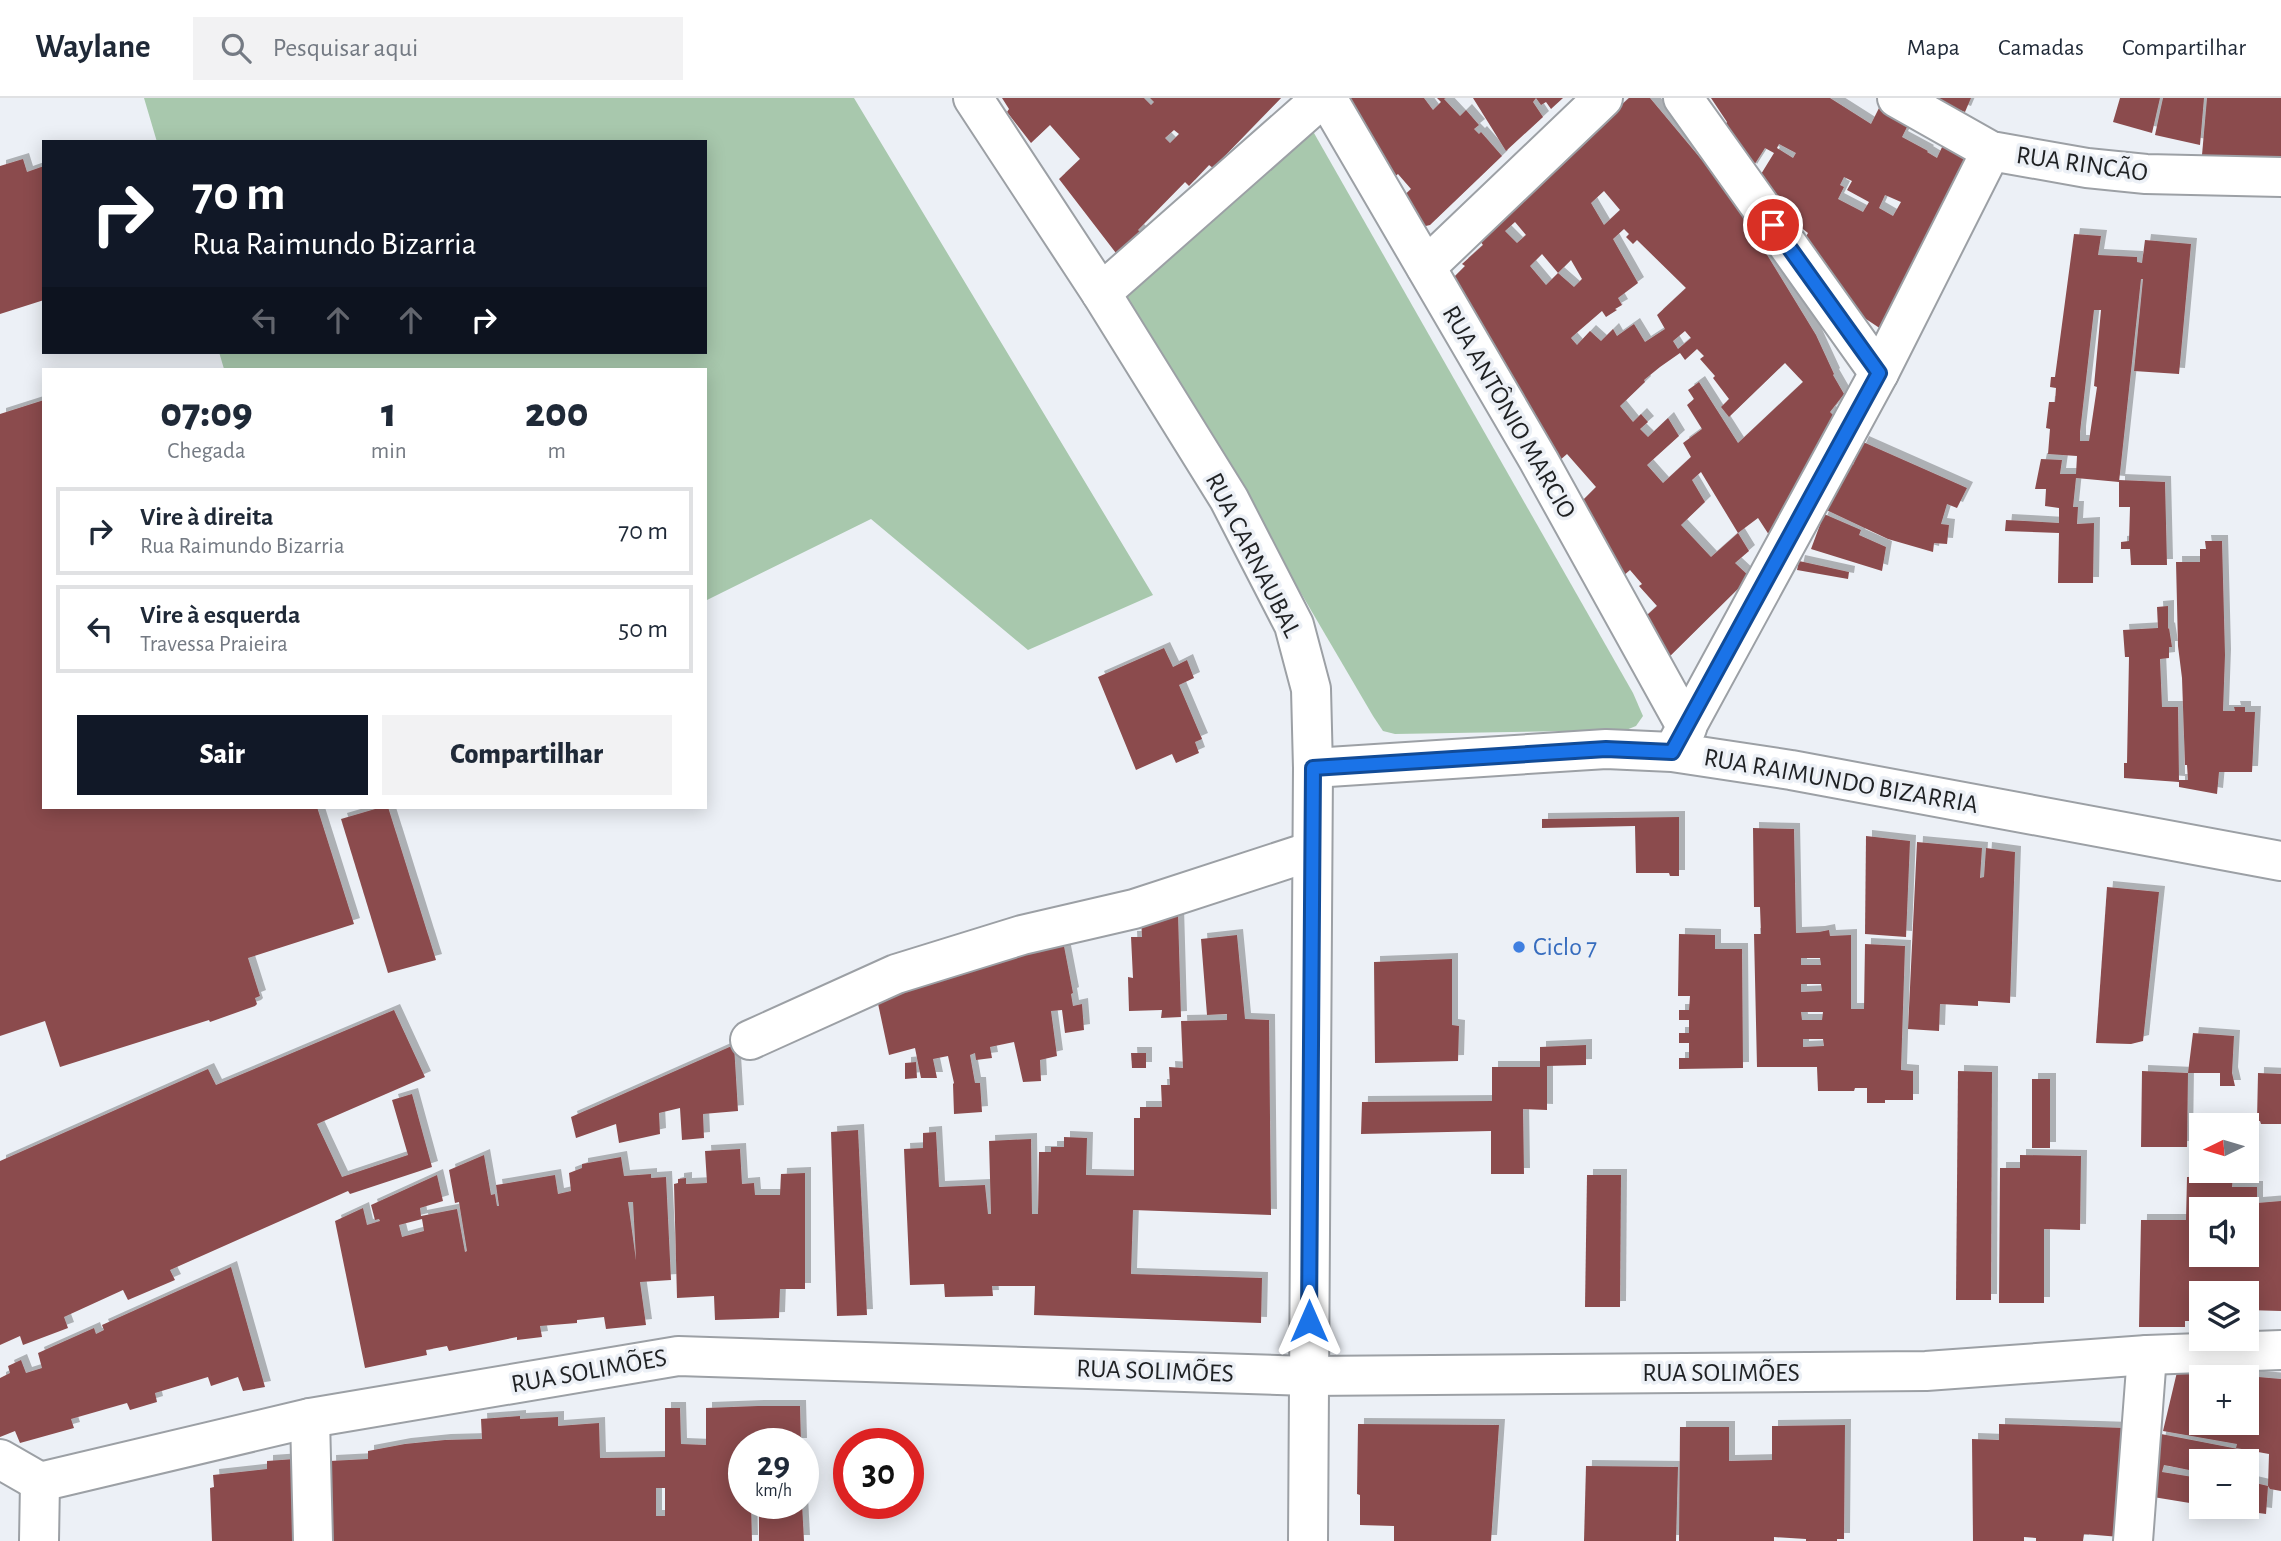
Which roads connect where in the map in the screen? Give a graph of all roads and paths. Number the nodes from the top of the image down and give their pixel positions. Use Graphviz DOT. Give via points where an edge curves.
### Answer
graph roads {
  1 [pos="972,98"];
  2 [pos="1324,98"];
  3 [pos="1602,98"];
  4 [pos="1683,98"];
  5 [pos="1897,98"];
  6 [pos="1991,151"];
  7 [pos="2281,177"];
  8 [pos="1426,267"];
  9 [pos="1101,293"];
  10 [pos="1879,373"];
  11 [pos="1680,740"];
  12 [pos="1313,768"];
  13 [pos="1312,851"];
  14 [pos="2281,861"];
  15 [pos="750,1040"];
  16 [pos="2281,1350"];
  17 [pos="2147,1355"];
  18 [pos="1308,1376"];
  19 [pos="310,1418"];
  20 [pos="0,1459"];
  21 [pos="40,1482"];
  22 [pos="38,1541"];
  23 [pos="313,1541"];
  24 [pos="1308,1541"];
  25 [pos="2133,1541"];
  1 -- 9 [label="street, RUA CARNAUBAL"];
  2 -- 8 [label="street, RUA ANTÔNIO MARCIO"];
  2 -- 9 [label="street"];
  3 -- 8 [label="street"];
  4 -- 10 [label="street"];
  5 -- 6 [label="street, RUA RINCÃO"];
  6 -- 7 [label="street, RUA RINCÃO" via="2146,174"];
  6 -- 10 [label="street"];
  8 -- 11 [label="street, RUA ANTÔNIO MARCIO" via="1539,461"];
  9 -- 12 [label="street, RUA CARNAUBAL" via="1229,499 1294,625 1311,689"];
  10 -- 11 [label="street"];
  11 -- 12 [label="street, RUA RAIMUNDO BIZARRIA"];
  11 -- 14 [label="street, RUA RAIMUNDO BIZARRIA" via="1791,770"];
  12 -- 13 [label="street, RUA CARNAUBAL"];
  13 -- 15 [label="street" via="1134,909 1022,935 896,974"];
  13 -- 18 [label="street, RUA CARNAUBAL"];
  16 -- 17 [label="street, RUA SOLIMÕES"];
  17 -- 18 [label="street, RUA SOLIMÕES" via="1926,1371"];
  17 -- 25 [label="street"];
  18 -- 19 [label="street, RUA SOLIMÕES" via="678,1356"];
  18 -- 24 [label="street, RUA CARNAUBAL"];
  19 -- 21 [label="street, RUA SOLIMÕES"];
  19 -- 23 [label="street"];
  20 -- 21 [label="street"];
  21 -- 22 [label="street"];
}
